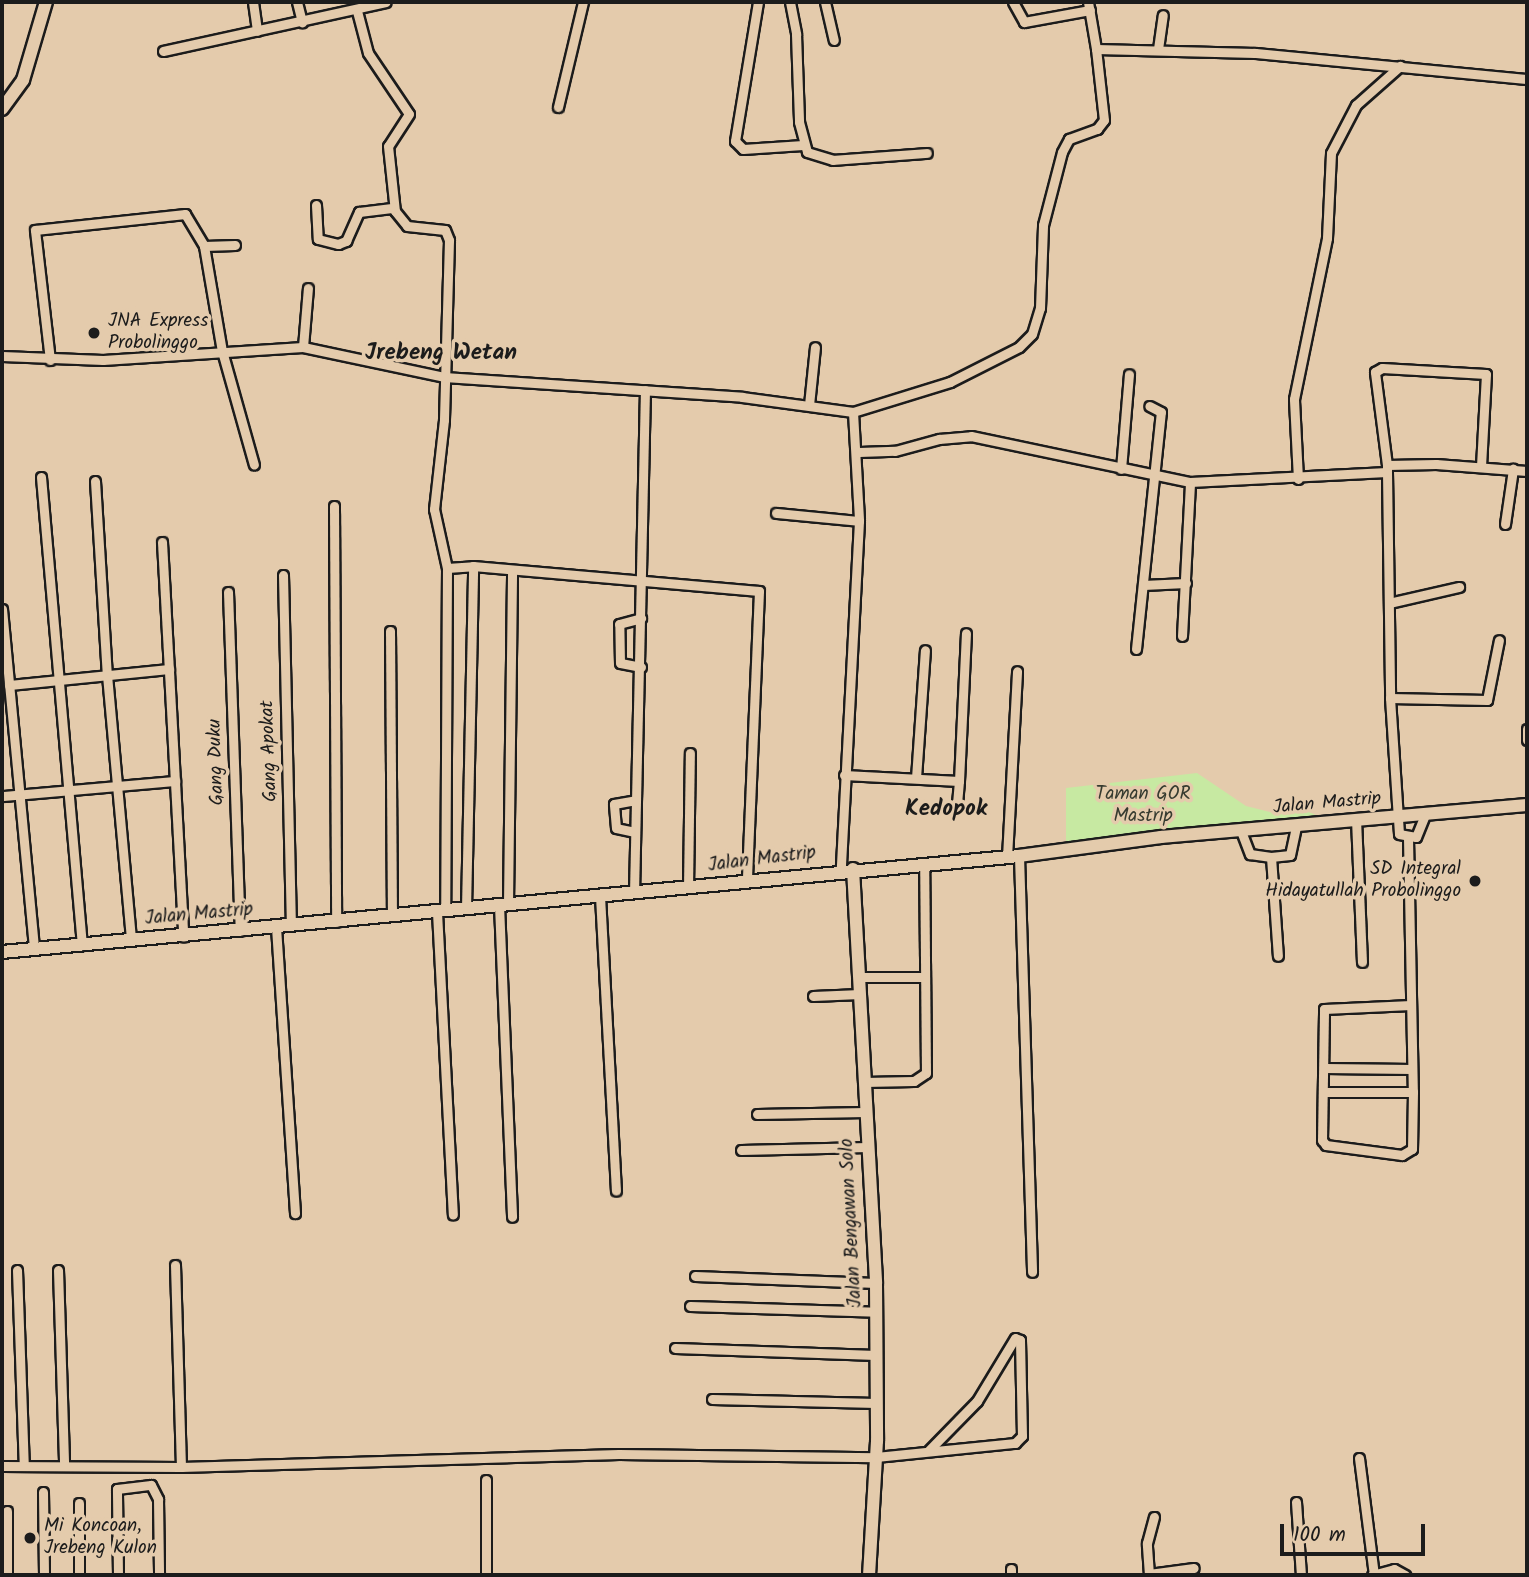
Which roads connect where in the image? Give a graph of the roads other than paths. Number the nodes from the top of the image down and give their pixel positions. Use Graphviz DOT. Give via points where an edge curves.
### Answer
graph roads {
  1 [pos="46,2"];
  2 [pos="253,2"];
  3 [pos="297,2"];
  4 [pos="386,2"];
  5 [pos="583,2"];
  6 [pos="758,2"];
  7 [pos="790,2"];
  8 [pos="825,2"];
  9 [pos="1013,2"];
  10 [pos="1089,6"];
  11 [pos="357,11"];
  12 [pos="1163,15"];
  13 [pos="302,22"];
  14 [pos="257,31"];
  15 [pos="834,40"];
  16 [pos="1096,49"];
  17 [pos="1158,49"];
  18 [pos="163,51"];
  19 [pos="1400,66"];
  20 [pos="1527,79"];
  21 [pos="558,107"];
  22 [pos="2,109"];
  23 [pos="803,145"];
  24 [pos="927,153"];
  25 [pos="316,205"];
  26 [pos="394,208"];
  27 [pos="235,245"];
  28 [pos="204,246"];
  29 [pos="309,288"];
  30 [pos="303,346"];
  31 [pos="815,346"];
  32 [pos="222,351"];
  33 [pos="2,356"];
  34 [pos="50,360"];
  35 [pos="1129,374"];
  36 [pos="444,377"];
  37 [pos="645,390"];
  38 [pos="809,405"];
  39 [pos="1149,406"];
  40 [pos="855,418"];
  41 [pos="859,452"];
  42 [pos="1527,458"];
  43 [pos="254,465"];
  44 [pos="1481,466"];
  45 [pos="1121,469"];
  46 [pos="1387,469"];
  47 [pos="1513,469"];
  48 [pos="1526,471"];
  49 [pos="1153,475"];
  50 [pos="41,477"];
  51 [pos="1298,479"];
  52 [pos="95,481"];
  53 [pos="1190,482"];
  54 [pos="334,506"];
  55 [pos="776,513"];
  56 [pos="859,521"];
  57 [pos="1505,524"];
  58 [pos="162,542"];
  59 [pos="473,566"];
  60 [pos="447,568"];
  61 [pos="512,571"];
  62 [pos="284,575"];
  63 [pos="641,582"];
  64 [pos="1186,583"];
  65 [pos="1143,585"];
  66 [pos="1459,587"];
  67 [pos="228,592"];
  68 [pos="1390,603"];
  69 [pos="2,609"];
  70 [pos="641,618"];
  71 [pos="390,631"];
  72 [pos="966,633"];
  73 [pos="1182,636"];
  74 [pos="1499,640"];
  75 [pos="1136,649"];
  76 [pos="925,650"];
  77 [pos="641,667"];
  78 [pos="169,669"];
  79 [pos="1017,671"];
  80 [pos="107,676"];
  81 [pos="59,680"];
  82 [pos="9,685"];
  83 [pos="1390,698"];
  84 [pos="1527,729"];
  85 [pos="1527,740"];
  86 [pos="690,753"];
  87 [pos="844,775"];
  88 [pos="916,778"];
  89 [pos="175,781"];
  90 [pos="959,781"];
  91 [pos="120,787"];
  92 [pos="71,792"];
  93 [pos="22,795"];
  94 [pos="2,796"];
  95 [pos="636,800"];
  96 [pos="957,804"];
  97 [pos="1527,805"];
  98 [pos="1425,815"];
  99 [pos="1396,817"];
  100 [pos="1356,819"];
  101 [pos="1296,827"];
  102 [pos="1241,831"];
  103 [pos="635,832"];
  104 [pos="1408,838"];
  105 [pos="1013,856"];
  106 [pos="1271,857"];
  107 [pos="924,863"];
  108 [pos="846,869"];
  109 [pos="747,881"];
  110 [pos="688,888"];
  111 [pos="634,893"];
  112 [pos="600,896"];
  113 [pos="503,905"];
  114 [pos="466,909"];
  115 [pos="441,911"];
  116 [pos="391,916"];
  117 [pos="336,922"];
  118 [pos="291,926"];
  119 [pos="276,927"];
  120 [pos="240,931"];
  121 [pos="183,936"];
  122 [pos="131,940"];
  123 [pos="82,945"];
  124 [pos="34,950"];
  125 [pos="2,952"];
  126 [pos="1278,956"];
  127 [pos="1362,962"];
  128 [pos="859,977"];
  129 [pos="922,977"];
  130 [pos="860,994"];
  131 [pos="813,996"];
  132 [pos="1411,1006"];
  133 [pos="1325,1068"];
  134 [pos="1412,1069"];
  135 [pos="864,1082"];
  136 [pos="1413,1092"];
  137 [pos="1324,1093"];
  138 [pos="866,1112"];
  139 [pos="757,1114"];
  140 [pos="868,1147"];
  141 [pos="741,1150"];
  142 [pos="616,1191"];
  143 [pos="295,1213"];
  144 [pos="453,1215"];
  145 [pos="512,1217"];
  146 [pos="175,1265"];
  147 [pos="17,1270"];
  148 [pos="58,1270"];
  149 [pos="1032,1272"];
  150 [pos="695,1276"];
  151 [pos="876,1283"];
  152 [pos="690,1306"];
  153 [pos="876,1312"];
  154 [pos="675,1348"];
  155 [pos="876,1355"];
  156 [pos="712,1399"];
  157 [pos="876,1402"];
  158 [pos="929,1450"];
  159 [pos="876,1457"];
  160 [pos="1359,1458"];
  161 [pos="2,1466"];
  162 [pos="24,1466"];
  163 [pos="64,1466"];
  164 [pos="181,1467"];
  165 [pos="486,1480"];
  166 [pos="43,1492"];
  167 [pos="1296,1502"];
  168 [pos="79,1503"];
  169 [pos="6,1511"];
  170 [pos="1154,1517"];
  171 [pos="1194,1568"];
  172 [pos="7,1575"];
  173 [pos="44,1575"];
  174 [pos="79,1575"];
  175 [pos="118,1575"];
  176 [pos="159,1575"];
  177 [pos="485,1575"];
  178 [pos="869,1575"];
  179 [pos="1149,1575"];
  180 [pos="1301,1575"];
  181 [pos="1373,1575"];
  182 [pos="1405,1575"];
  1 -- 22 [label="main road" via="23,80"];
  2 -- 14 [label="street"];
  3 -- 13 [label="street"];
  4 -- 11 [label="street"];
  5 -- 21 [label="street"];
  6 -- 23 [label="street" via="735,141 743,149"];
  7 -- 23 [label="street"];
  8 -- 15 [label="street"];
  9 -- 10 [label="street" via="1024,22"];
  10 -- 16 [label="street"];
  11 -- 13 [label="street"];
  11 -- 26 [label="street" via="368,53 409,114 388,146"];
  12 -- 17 [label="street"];
  13 -- 14 [label="street"];
  14 -- 18 [label="street"];
  16 -- 17 [label="street"];
  16 -- 40 [label="street" via="1104,120 1097,129 1069,139 1062,152 1043,225 1040,308 1032,334 1019,347 968,374"];
  17 -- 19 [label="street"];
  19 -- 20 [label="street"];
  19 -- 51 [label="street" via="1356,105 1331,153 1327,237 1294,398"];
  23 -- 24 [label="street" via="817,159"];
  25 -- 26 [label="street" via="318,239 338,244 346,242 359,212"];
  26 -- 36 [label="street" via="407,226 447,233"];
  27 -- 28 [label="street"];
  28 -- 32 [label="street"];
  28 -- 34 [label="street" via="185,214 122,224 41,226 33,242"];
  29 -- 30 [label="street"];
  30 -- 32 [label="street"];
  30 -- 36 [label="street"];
  31 -- 38 [label="street"];
  32 -- 34 [label="street"];
  32 -- 43 [label="street"];
  33 -- 34 [label="street"];
  35 -- 45 [label="street"];
  36 -- 37 [label="street"];
  36 -- 60 [label="street" via="434,509"];
  37 -- 38 [label="street"];
  37 -- 63 [label="street"];
  38 -- 40 [label="street"];
  39 -- 49 [label="street" via="1161,412"];
  40 -- 41 [label="street"];
  41 -- 45 [label="street" via="895,451 971,436"];
  41 -- 56 [label="street"];
  42 -- 48 [label="street"];
  44 -- 46 [label="street"];
  44 -- 46 [label="street" via="1486,374 1382,368 1376,372"];
  44 -- 47 [label="street"];
  45 -- 49 [label="street"];
  46 -- 51 [label="street"];
  46 -- 68 [label="street"];
  47 -- 48 [label="street"];
  47 -- 57 [label="street"];
  49 -- 53 [label="street"];
  49 -- 65 [label="street"];
  50 -- 81 [label="street"];
  51 -- 53 [label="street"];
  52 -- 80 [label="street"];
  53 -- 64 [label="street"];
  54 -- 117 [label="street"];
  55 -- 56 [label="street"];
  56 -- 87 [label="street"];
  58 -- 78 [label="street"];
  59 -- 60 [label="street"];
  59 -- 61 [label="street"];
  59 -- 114 [label="street"];
  60 -- 115 [label="street"];
  61 -- 63 [label="street"];
  61 -- 113 [label="street"];
  62 -- 118 [label="street, Gang Apokat"];
  63 -- 70 [label="street"];
  63 -- 109 [label="street" via="759,591"];
  64 -- 65 [label="street"];
  64 -- 73 [label="street"];
  65 -- 75 [label="street"];
  66 -- 68 [label="street"];
  67 -- 120 [label="street, Gang Duku"];
  68 -- 83 [label="street"];
  69 -- 82 [label="street"];
  70 -- 77 [label="street"];
  70 -- 77 [label="street" via="619,624 620,663"];
  71 -- 116 [label="street"];
  72 -- 90 [label="street"];
  74 -- 83 [label="street" via="1487,700"];
  76 -- 88 [label="street"];
  77 -- 95 [label="street"];
  78 -- 80 [label="street"];
  78 -- 89 [label="street"];
  79 -- 105 [label="street"];
  80 -- 81 [label="street"];
  80 -- 91 [label="street"];
  81 -- 82 [label="street"];
  81 -- 92 [label="street"];
  82 -- 93 [label="street"];
  83 -- 99 [label="street"];
  84 -- 85 [label="street"];
  86 -- 110 [label="street"];
  87 -- 88 [label="street"];
  87 -- 108 [label="street"];
  88 -- 90 [label="street"];
  89 -- 91 [label="street"];
  89 -- 121 [label="street"];
  90 -- 96 [label="street"];
  91 -- 92 [label="street"];
  91 -- 122 [label="street"];
  92 -- 93 [label="street"];
  92 -- 123 [label="street"];
  93 -- 94 [label="street"];
  93 -- 124 [label="street"];
  95 -- 103 [label="street"];
  95 -- 103 [label="street" via="614,804 616,828"];
  97 -- 98 [label="main road, Jalan Mastrip"];
  98 -- 99 [label="main road, Jalan Mastrip"];
  98 -- 104 [label="street" via="1423,829"];
  99 -- 100 [label="main road, Jalan Mastrip"];
  99 -- 104 [label="street" via="1399,834"];
  100 -- 101 [label="main road, Jalan Mastrip"];
  100 -- 127 [label="street"];
  101 -- 102 [label="main road, Jalan Mastrip"];
  101 -- 106 [label="street" via="1290,855"];
  102 -- 105 [label="main road, Jalan Mastrip"];
  102 -- 106 [label="street" via="1250,855"];
  103 -- 111 [label="street"];
  104 -- 132 [label="street"];
  105 -- 107 [label="main road, Jalan Mastrip"];
  105 -- 149 [label="street"];
  106 -- 126 [label="street"];
  107 -- 108 [label="main road, Jalan Mastrip"];
  107 -- 129 [label="street"];
  108 -- 109 [label="main road, Jalan Mastrip"];
  108 -- 128 [label="main road, Jalan Bengawan Solo"];
  109 -- 110 [label="main road, Jalan Mastrip"];
  110 -- 111 [label="main road, Jalan Mastrip"];
  111 -- 112 [label="main road, Jalan Mastrip"];
  112 -- 113 [label="main road, Jalan Mastrip"];
  112 -- 142 [label="street"];
  113 -- 114 [label="main road, Jalan Mastrip"];
  113 -- 145 [label="street"];
  114 -- 115 [label="main road, Jalan Mastrip"];
  115 -- 116 [label="main road, Jalan Mastrip"];
  115 -- 144 [label="street"];
  116 -- 117 [label="main road, Jalan Mastrip"];
  117 -- 118 [label="main road, Jalan Mastrip"];
  118 -- 119 [label="main road, Jalan Mastrip"];
  119 -- 120 [label="main road, Jalan Mastrip"];
  119 -- 143 [label="street"];
  120 -- 121 [label="main road, Jalan Mastrip"];
  121 -- 122 [label="main road, Jalan Mastrip"];
  122 -- 123 [label="main road, Jalan Mastrip"];
  123 -- 124 [label="main road, Jalan Mastrip"];
  124 -- 125 [label="main road, Jalan Mastrip"];
  128 -- 129 [label="street"];
  128 -- 130 [label="main road, Jalan Bengawan Solo"];
  129 -- 135 [label="street" via="926,1073 914,1082"];
  130 -- 131 [label="street"];
  130 -- 135 [label="main road, Jalan Bengawan Solo"];
  132 -- 133 [label="street" via="1324,1009"];
  132 -- 134 [label="street"];
  133 -- 134 [label="street"];
  133 -- 137 [label="street"];
  134 -- 136 [label="street"];
  135 -- 138 [label="main road, Jalan Bengawan Solo"];
  136 -- 137 [label="street"];
  136 -- 137 [label="street" via="1412,1149 1402,1155 1323,1143"];
  138 -- 139 [label="street"];
  138 -- 140 [label="main road, Jalan Bengawan Solo"];
  140 -- 141 [label="street"];
  140 -- 151 [label="main road, Jalan Bengawan Solo"];
  146 -- 164 [label="street"];
  147 -- 162 [label="street"];
  148 -- 163 [label="street"];
  150 -- 151 [label="street"];
  151 -- 153 [label="main road, Jalan Bengawan Solo"];
  152 -- 153 [label="street"];
  153 -- 155 [label="main road, Jalan Bengawan Solo"];
  154 -- 155 [label="street"];
  155 -- 157 [label="main road, Jalan Bengawan Solo"];
  156 -- 157 [label="street"];
  157 -- 159 [label="main road, Jalan Bengawan Solo"];
  158 -- 158 [label="street" via="1019,1440 1020,1340 1015,1338 977,1401"];
  158 -- 159 [label="street"];
  159 -- 164 [label="street" via="624,1454"];
  159 -- 178 [label="main road, Jalan Bengawan Solo"];
  160 -- 181 [label="street"];
  161 -- 162 [label="street"];
  162 -- 163 [label="street"];
  163 -- 164 [label="street"];
  165 -- 177 [label="street"];
  166 -- 173 [label="street"];
  167 -- 180 [label="street"];
  168 -- 174 [label="street"];
  169 -- 172 [label="street"];
  170 -- 179 [label="street" via="1147,1543"];
  171 -- 179 [label="street"];
  175 -- 176 [label="street" via="117,1489 150,1485 158,1499"];
  181 -- 182 [label="street" via="1394,1569"];
}
